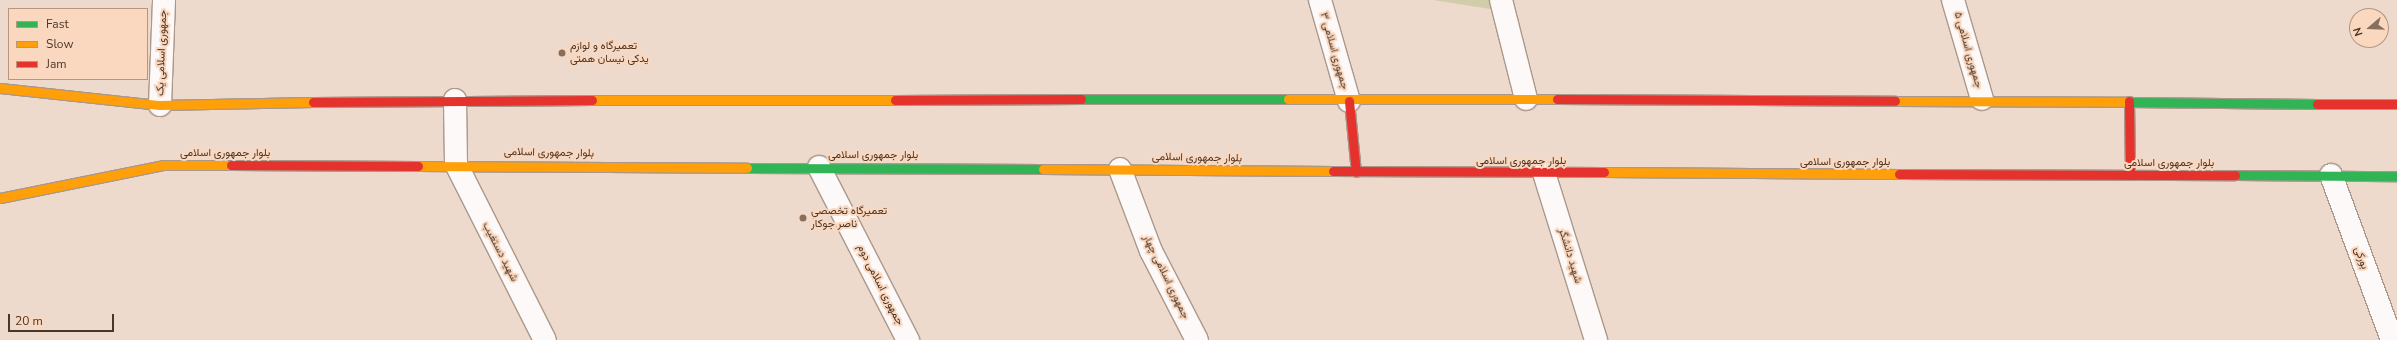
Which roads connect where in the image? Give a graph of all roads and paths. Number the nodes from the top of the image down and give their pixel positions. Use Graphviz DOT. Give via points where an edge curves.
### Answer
graph roads {
  1 [pos="164,0"];
  2 [pos="1320,0"];
  3 [pos="1501,0"];
  4 [pos="1953,0"];
  5 [pos="0,88"];
  6 [pos="1526,99"];
  7 [pos="1982,99"];
  8 [pos="455,100"];
  9 [pos="1349,101"];
  10 [pos="2129,101"];
  11 [pos="2397,104"];
  12 [pos="160,105"];
  13 [pos="456,164"];
  14 [pos="818,167"];
  15 [pos="1120,169"];
  16 [pos="1356,172"];
  17 [pos="1544,173"];
  18 [pos="2130,175"];
  19 [pos="2331,176"];
  20 [pos="2397,176"];
  21 [pos="0,198"];
  22 [pos="545,340"];
  23 [pos="908,340"];
  24 [pos="1197,340"];
  25 [pos="1596,340"];
  26 [pos="2392,340"];
  1 -- 12 [label="street, جمهوری اسلامی یک"];
  2 -- 9 [label="street, جمهوری اسلامی ۳"];
  3 -- 6 [label="street"];
  4 -- 7 [label="street, جمهوری اسلامی ۵"];
  5 -- 12 [label="main road"];
  6 -- 7 [label="main road"];
  6 -- 9 [label="main road"];
  7 -- 10 [label="main road"];
  8 -- 9 [label="main road"];
  8 -- 12 [label="main road"];
  8 -- 13 [label="street"];
  9 -- 16 [label="main road"];
  10 -- 11 [label="main road"];
  10 -- 18 [label="main road"];
  13 -- 14 [label="main road, بلوار جمهوری اسلامی"];
  13 -- 21 [label="main road, بلوار جمهوری اسلامی" via="163,165"];
  13 -- 22 [label="street, شهید دستغیب"];
  14 -- 15 [label="main road, بلوار جمهوری اسلامی"];
  14 -- 23 [label="street, جمهوری اسلامی دوم"];
  15 -- 16 [label="main road, بلوار جمهوری اسلامی"];
  15 -- 24 [label="street, جمهوری اسلامی چهار" via="1151,251"];
  16 -- 17 [label="main road, بلوار جمهوری اسلامی"];
  17 -- 18 [label="main road, بلوار جمهوری اسلامی"];
  17 -- 25 [label="street, شهید دانشگر"];
  18 -- 19 [label="main road, بلوار جمهوری اسلامی"];
  19 -- 20 [label="main road, بلوار جمهوری اسلامی"];
  19 -- 26 [label="street, بورکی"];
}
